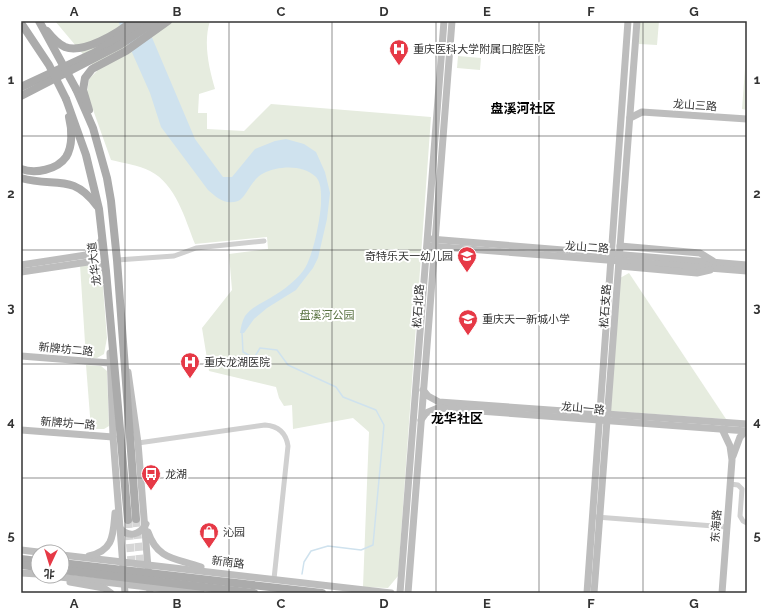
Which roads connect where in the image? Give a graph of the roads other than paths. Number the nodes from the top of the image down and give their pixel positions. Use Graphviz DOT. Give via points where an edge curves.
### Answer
graph roads {
  1 [pos="132,21"];
  2 [pos="145,21"];
  3 [pos="156,21"];
  4 [pos="168,21"];
  5 [pos="444,21"];
  6 [pos="452,21"];
  7 [pos="628,21"];
  8 [pos="636,21"];
  9 [pos="40,22"];
  10 [pos="21,23"];
  11 [pos="95,56"];
  12 [pos="21,87"];
  13 [pos="21,96"];
  14 [pos="66,99"];
  15 [pos="631,102"];
  16 [pos="642,112"];
  17 [pos="630,118"];
  18 [pos="747,120"];
  19 [pos="93,128"];
  20 [pos="21,168"];
  21 [pos="21,178"];
  22 [pos="99,209"];
  23 [pos="102,239"];
  24 [pos="264,241"];
  25 [pos="426,242"];
  26 [pos="434,243"];
  27 [pos="620,246"];
  28 [pos="616,259"];
  29 [pos="117,260"];
  30 [pos="21,265"];
  31 [pos="715,265"];
  32 [pos="747,265"];
  33 [pos="106,271"];
  34 [pos="747,271"];
  35 [pos="21,272"];
  36 [pos="112,330"];
  37 [pos="124,347"];
  38 [pos="21,357"];
  39 [pos="110,363"];
  40 [pos="423,390"];
  41 [pos="604,417"];
  42 [pos="421,420"];
  43 [pos="747,428"];
  44 [pos="722,429"];
  45 [pos="21,430"];
  46 [pos="113,437"];
  47 [pos="138,443"];
  48 [pos="733,446"];
  49 [pos="730,484"];
  50 [pos="117,495"];
  51 [pos="596,517"];
  52 [pos="747,523"];
  53 [pos="146,524"];
  54 [pos="119,527"];
  55 [pos="727,527"];
  56 [pos="70,556"];
  57 [pos="82,557"];
  58 [pos="123,561"];
  59 [pos="148,564"];
  60 [pos="70,565"];
  61 [pos="70,571"];
  62 [pos="211,571"];
  63 [pos="70,578"];
  64 [pos="274,579"];
  65 [pos="70,581"];
  66 [pos="125,585"];
  67 [pos="150,590"];
  68 [pos="183,591"];
  69 [pos="111,593"];
  70 [pos="125,593"];
  71 [pos="167,593"];
  72 [pos="201,593"];
  73 [pos="254,593"];
  74 [pos="322,593"];
  75 [pos="391,593"];
  76 [pos="400,593"];
  77 [pos="408,593"];
  78 [pos="587,593"];
  79 [pos="594,593"];
  80 [pos="722,593"];
  1 -- 9 [label="main road, bridge" via="79,49 65,47 52,38"];
  2 -- 11 [label="main road"];
  3 -- 11 [label="main road" via="120,45"];
  4 -- 19 [label="main road" via="126,51 92,69 85,78 83,90"];
  5 -- 25 [label="street, 松石北路"];
  6 -- 26 [label="street, 松石北路"];
  7 -- 28 [label="street, 松石支路"];
  8 -- 15 [label="street, 松石支路"];
  9 -- 19 [label="main road, 龙华大道, bridge" via="76,89"];
  10 -- 14 [label="main road, 龙华大道, bridge" via="49,65"];
  11 -- 12 [label="main road"];
  11 -- 13 [label="main road"];
  14 -- 20 [label="main road" via="71,125 71,144 66,157 56,166 42,171"];
  14 -- 22 [label="main road, 龙华大道" via="88,161"];
  15 -- 16 [label="street"];
  15 -- 17 [label="street, 松石支路"];
  16 -- 17 [label="street"];
  16 -- 18 [label="street, 龙山三路"];
  17 -- 27 [label="street, 松石支路"];
  19 -- 29 [label="main road, 龙华大道" via="107,178"];
  21 -- 22 [label="main road" via="70,184 82,190"];
  22 -- 23 [label="main road, 龙华大道"];
  23 -- 30 [label="street" via="98,246 86,255"];
  23 -- 33 [label="main road, 龙华大道"];
  24 -- 29 [label="street" via="196,248 174,256"];
  25 -- 26 [label="street, 龙山二路"];
  25 -- 76 [label="street, 松石北路"];
  26 -- 28 [label="street, 龙山二路"];
  26 -- 40 [label="street, 松石北路"];
  27 -- 28 [label="street, 松石支路"];
  27 -- 31 [label="street" via="700,253"];
  28 -- 31 [label="street, 龙山二路"];
  28 -- 31 [label="street" via="698,273"];
  28 -- 41 [label="street, 松石支路"];
  29 -- 37 [label="main road, 龙华大道"];
  31 -- 32 [label="street, 龙山二路"];
  31 -- 34 [label="street, 龙山二路"];
  33 -- 35 [label="street" via="101,265 88,262"];
  33 -- 36 [label="main road, 龙华大道"];
  36 -- 37 [label="main road, 龙华大道" via="132,520"];
  36 -- 39 [label="street"];
  37 -- 47 [label="street"];
  38 -- 39 [label="street, 新牌坊二路"];
  39 -- 46 [label="street"];
  40 -- 41 [label="street, 龙山一路" via="439,402"];
  40 -- 42 [label="street, 松石北路"];
  41 -- 42 [label="street, 龙山一路" via="438,408 426,413"];
  41 -- 43 [label="street, 龙山一路"];
  41 -- 44 [label="street, 龙山一路"];
  41 -- 51 [label="street, 松石支路"];
  42 -- 77 [label="street, 松石北路"];
  43 -- 44 [label="street, 龙山一路"];
  43 -- 48 [label="street"];
  44 -- 48 [label="street"];
  45 -- 46 [label="street, 新牌坊一路"];
  46 -- 50 [label="street"];
  47 -- 53 [label="street"];
  47 -- 64 [label="street" via="265,425 272,425 284,433 288,446"];
  48 -- 49 [label="street, 东海路"];
  49 -- 52 [label="street" via="738,485 742,489 740,516"];
  49 -- 55 [label="street, 东海路"];
  50 -- 54 [label="street"];
  50 -- 57 [label="street" via="111,540 99,554"];
  51 -- 55 [label="street"];
  51 -- 78 [label="street, 松石支路"];
  51 -- 79 [label="street, 松石支路"];
  53 -- 54 [label="street" via="135,534 126,533"];
  53 -- 59 [label="street"];
  53 -- 62 [label="street" via="158,551"];
  54 -- 58 [label="street"];
  55 -- 80 [label="street, 东海路"];
  56 -- 57 [label="street, 新南路"];
  57 -- 58 [label="street, 新南路"];
  58 -- 59 [label="street, 新南路"];
  58 -- 66 [label="street"];
  59 -- 62 [label="street, 新南路"];
  59 -- 67 [label="street"];
  60 -- 74 [label="main road, 新南路, bridge"];
  61 -- 73 [label="main road, bridge"];
  62 -- 64 [label="street, 新南路"];
  63 -- 66 [label="street"];
  64 -- 75 [label="street, 新南路"];
  65 -- 69 [label="street" via="104,588"];
  66 -- 67 [label="street"];
  66 -- 70 [label="street"];
  67 -- 68 [label="street"];
  68 -- 71 [label="street"];
  68 -- 72 [label="street"];
}
